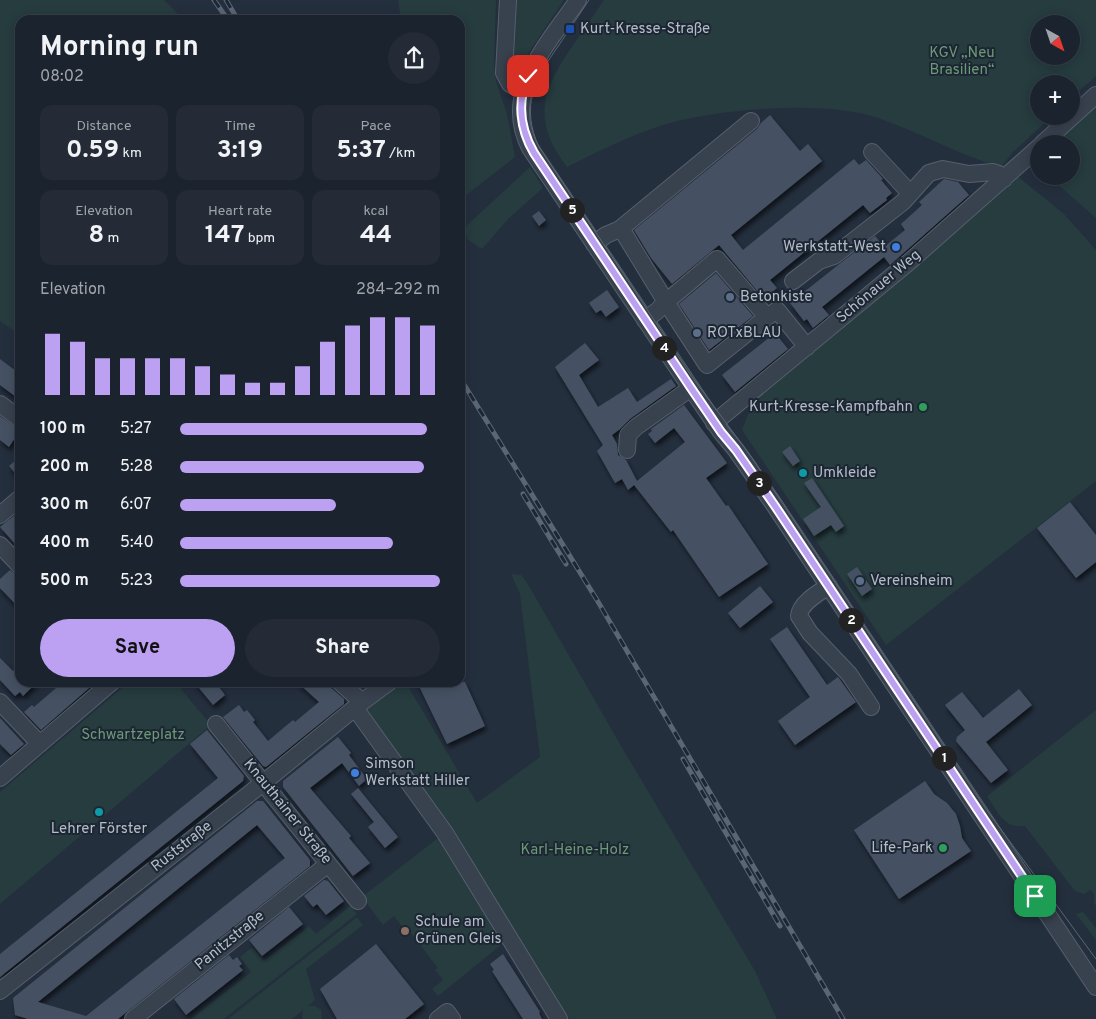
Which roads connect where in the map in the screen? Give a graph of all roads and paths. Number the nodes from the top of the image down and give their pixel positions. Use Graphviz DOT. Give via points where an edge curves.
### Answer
graph roads {
  1 [pos="508,0"];
  2 [pos="578,0"];
  3 [pos="523,91"];
  4 [pos="1096,95"];
  5 [pos="751,121"];
  6 [pos="1052,135"];
  7 [pos="872,152"];
  8 [pos="1030,155"];
  9 [pos="1004,179"];
  10 [pos="910,193"];
  11 [pos="620,229"];
  12 [pos="594,244"];
  13 [pos="793,281"];
  14 [pos="666,302"];
  15 [pos="767,318"];
  16 [pos="645,320"];
  17 [pos="807,347"];
  18 [pos="691,388"];
  19 [pos="0,404"];
  20 [pos="15,415"];
  21 [pos="714,422"];
  22 [pos="627,450"];
  23 [pos="15,502"];
  24 [pos="0,515"];
  25 [pos="0,545"];
  26 [pos="15,561"];
  27 [pos="829,586"];
  28 [pos="106,687"];
  29 [pos="344,687"];
  30 [pos="382,687"];
  31 [pos="0,702"];
  32 [pos="359,705"];
  33 [pos="871,707"];
  34 [pos="216,724"];
  35 [pos="40,744"];
  36 [pos="0,778"];
  37 [pos="263,783"];
  38 [pos="328,864"];
  39 [pos="358,901"];
  40 [pos="1096,987"];
  41 [pos="0,991"];
  42 [pos="133,1019"];
  43 [pos="559,1019"];
  1 -- 3 [label="street" via="504,73 510,84"];
  2 -- 3 [label="street" via="535,64"];
  3 -- 12 [label="street" via="522,122 528,143"];
  4 -- 6 [label="street"];
  5 -- 11 [label="street"];
  7 -- 10 [label="street"];
  8 -- 9 [label="street, Schönauer Weg"];
  9 -- 10 [label="street" via="994,172 969,174 936,170 923,178"];
  9 -- 17 [label="street, Schönauer Weg"];
  10 -- 13 [label="street" via="834,256 819,262"];
  11 -- 12 [label="street"];
  11 -- 14 [label="street"];
  12 -- 16 [label="street"];
  14 -- 15 [label="street" via="717,259"];
  14 -- 15 [label="street" via="707,365"];
  14 -- 16 [label="street"];
  15 -- 17 [label="street" via="777,310"];
  16 -- 18 [label="street"];
  17 -- 21 [label="street, Schönauer Weg"];
  18 -- 21 [label="street"];
  18 -- 22 [label="street" via="636,426 628,435"];
  19 -- 20 [label="street"];
  21 -- 27 [label="street" via="744,460"];
  23 -- 24 [label="street"];
  25 -- 26 [label="street"];
  27 -- 33 [label="street" via="800,609 798,616 849,674"];
  27 -- 40 [label="street"];
  28 -- 35 [label="street"];
  29 -- 32 [label="street"];
  30 -- 32 [label="street, Ruststraße"];
  31 -- 35 [label="street"];
  32 -- 37 [label="street, Ruststraße"];
  32 -- 43 [label="street" via="445,833"];
  34 -- 37 [label="street, Knauthainer Straße"];
  35 -- 36 [label="street"];
  37 -- 38 [label="street, Knauthainer Straße"];
  37 -- 41 [label="street, Ruststraße"];
  38 -- 39 [label="street, Knauthainer Straße"];
  38 -- 42 [label="street, Panitzstraße"];
}
